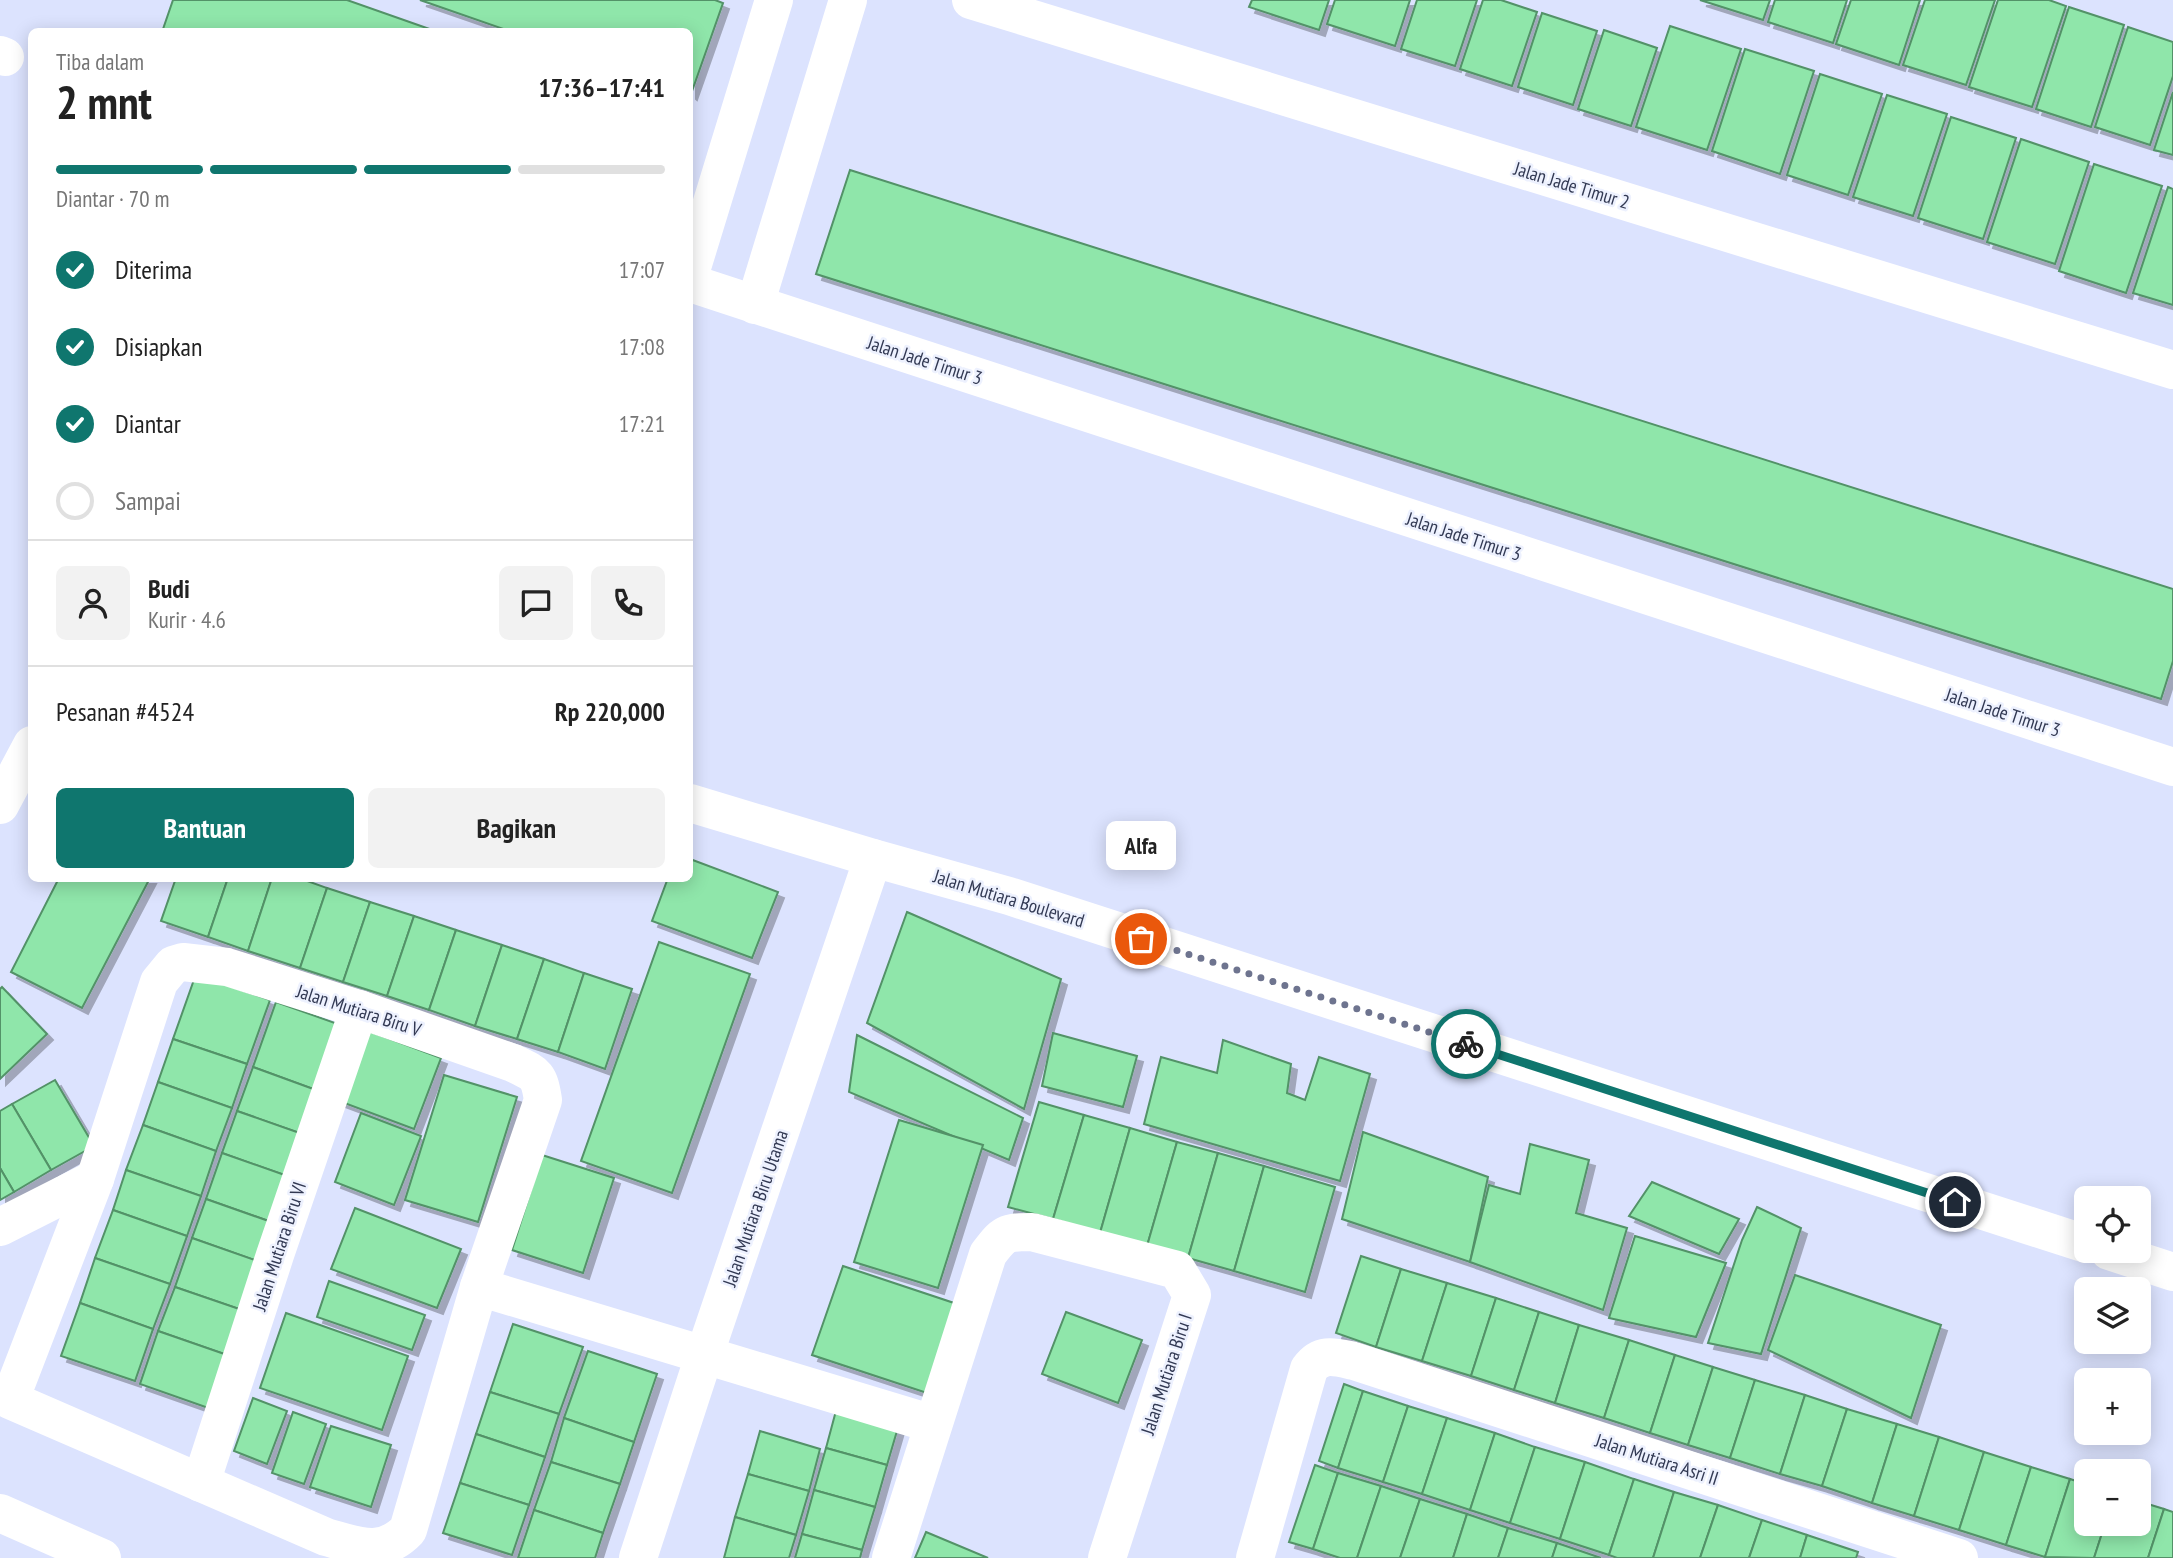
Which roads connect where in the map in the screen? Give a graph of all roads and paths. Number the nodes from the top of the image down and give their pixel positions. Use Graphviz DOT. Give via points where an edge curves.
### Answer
graph roads {
  1 [pos="774,0"];
  2 [pos="848,0"];
  3 [pos="971,0"];
  4 [pos="693,264"];
  5 [pos="693,284"];
  6 [pos="755,304"];
  7 [pos="2173,370"];
  8 [pos="28,752"];
  9 [pos="2173,767"];
  10 [pos="693,804"];
  11 [pos="0,805"];
  12 [pos="873,859"];
  13 [pos="359,1009"];
  14 [pos="94,1179"];
  15 [pos="0,1227"];
  16 [pos="2074,1240"];
  17 [pos="2146,1263"];
  18 [pos="2173,1272"];
  19 [pos="479,1287"];
  20 [pos="704,1356"];
  21 [pos="5,1398"];
  22 [pos="933,1424"];
  23 [pos="201,1483"];
  24 [pos="0,1513"];
  25 [pos="1261,1556"];
  26 [pos="102,1558"];
  27 [pos="638,1558"];
  28 [pos="891,1558"];
  29 [pos="1107,1558"];
  30 [pos="1959,1558"];
  1 -- 4 [label="street"];
  2 -- 6 [label="street"];
  3 -- 7 [label="street, Jalan Jade Timur 2"];
  5 -- 6 [label="street, Jalan Jade Timur 3"];
  6 -- 9 [label="street, Jalan Jade Timur 3"];
  8 -- 11 [label="street"];
  10 -- 12 [label="street, Jalan Mutiara Boulevard"];
  12 -- 16 [label="street, Jalan Mutiara Boulevard" via="1009,896"];
  12 -- 20 [label="street, Jalan Mutiara Biru Utama"];
  13 -- 14 [label="street, Jalan Mutiara Biru V" via="227,967 173,965 159,982"];
  13 -- 19 [label="street, Jalan Mutiara Biru V" via="536,1075 543,1100"];
  13 -- 23 [label="street, Jalan Mutiara Biru VI"];
  14 -- 15 [label="street"];
  14 -- 21 [label="street"];
  17 -- 18 [label="street"];
  19 -- 20 [label="street"];
  19 -- 23 [label="street" via="408,1530 398,1541 371,1548 326,1537"];
  20 -- 22 [label="street"];
  20 -- 27 [label="street, Jalan Mutiara Biru Utama"];
  21 -- 23 [label="street"];
  22 -- 28 [label="street"];
  22 -- 29 [label="street, Jalan Mutiara Biru I" via="988,1254 1002,1236 1032,1232 1177,1270 1192,1295"];
  24 -- 26 [label="street"];
  25 -- 30 [label="street, Jalan Mutiara Asri II" via="1309,1369 1324,1357 1354,1361"];
}
